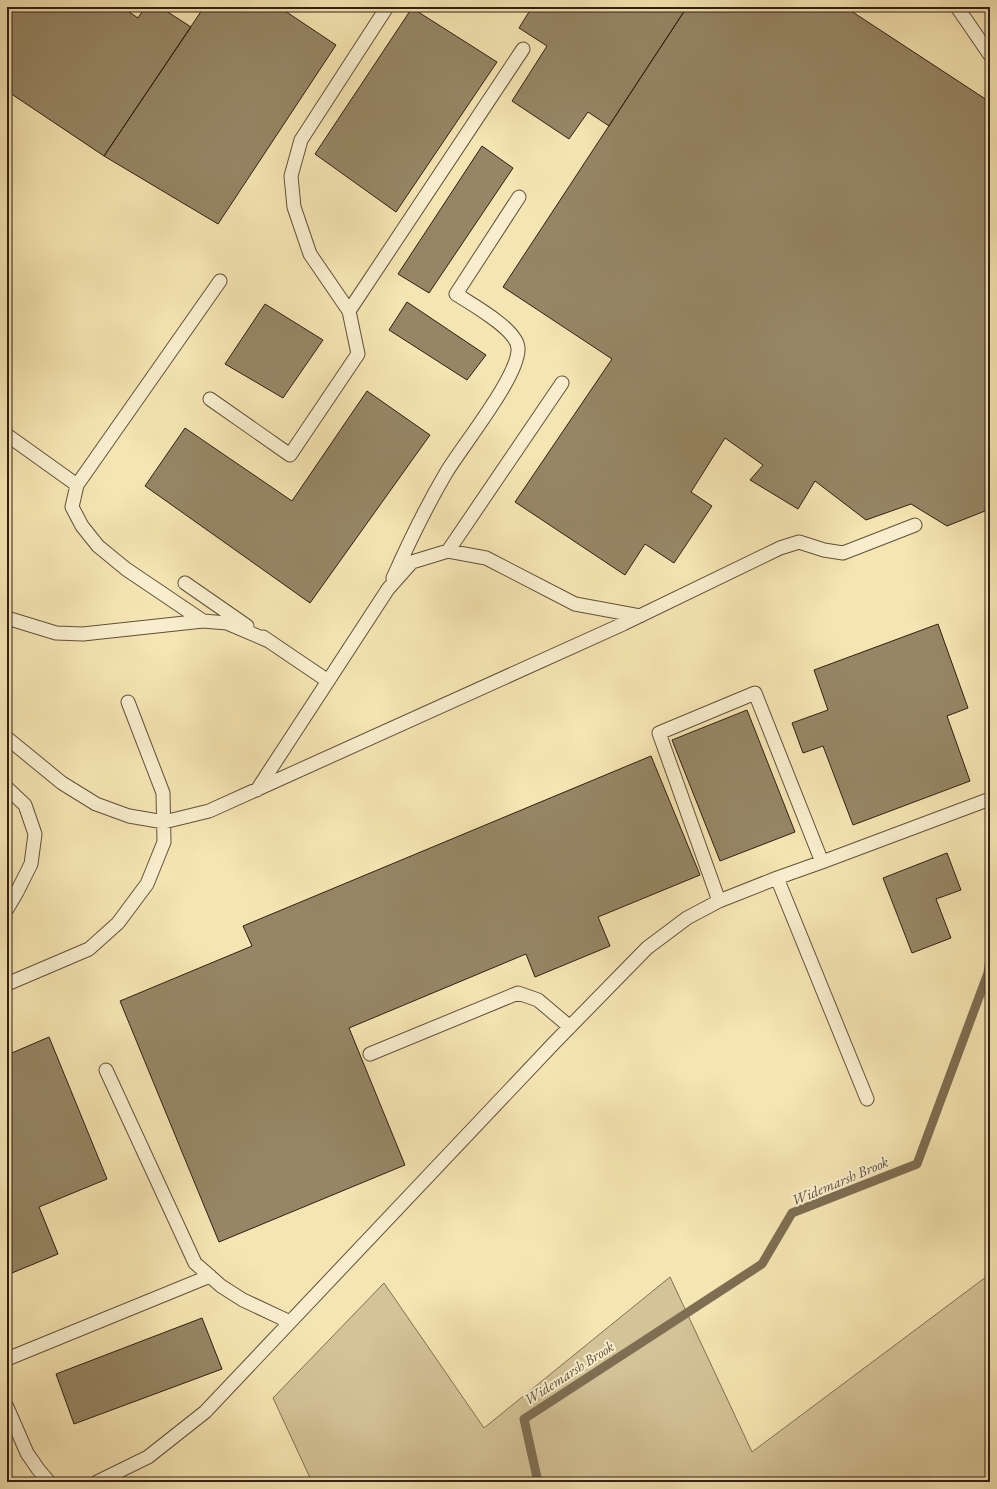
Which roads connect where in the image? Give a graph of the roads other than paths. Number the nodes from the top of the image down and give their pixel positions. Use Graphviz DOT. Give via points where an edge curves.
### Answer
graph roads {
  1 [pos="388,7"];
  2 [pos="957,7"];
  3 [pos="524,50"];
  4 [pos="990,55"];
  5 [pos="519,197"];
  6 [pos="220,281"];
  7 [pos="349,311"];
  8 [pos="562,382"];
  9 [pos="210,399"];
  10 [pos="7,435"];
  11 [pos="77,485"];
  12 [pos="915,524"];
  13 [pos="448,551"];
  14 [pos="185,583"];
  15 [pos="388,589"];
  16 [pos="640,616"];
  17 [pos="7,618"];
  18 [pos="203,621"];
  19 [pos="269,641"];
  20 [pos="328,681"];
  21 [pos="128,702"];
  22 [pos="7,738"];
  23 [pos="7,788"];
  24 [pos="257,790"];
  25 [pos="990,798"];
  26 [pos="164,822"];
  27 [pos="822,862"];
  28 [pos="777,878"];
  29 [pos="719,901"];
  30 [pos="7,908"];
  31 [pos="7,984"];
  32 [pos="570,1027"];
  33 [pos="370,1054"];
  34 [pos="106,1070"];
  35 [pos="867,1099"];
  36 [pos="210,1276"];
  37 [pos="290,1322"];
  38 [pos="7,1359"];
  39 [pos="7,1407"];
  40 [pos="49,1482"];
  41 [pos="97,1482"];
  1 -- 7 [label="lane" via="301,140 291,176 294,207 310,254"];
  2 -- 4 [label="lane"];
  3 -- 7 [label="lane"];
  5 -- 15 [label="lane" via="456,294 499,322 512,335 519,347 516,364 501,392 447,472 414,532"];
  6 -- 11 [label="lane"];
  7 -- 9 [label="lane" via="358,354 290,455"];
  8 -- 13 [label="lane"];
  10 -- 11 [label="lane"];
  11 -- 18 [label="lane" via="72,507 82,526 98,546 126,569"];
  12 -- 16 [label="lane" via="843,553 800,542 780,548"];
  13 -- 15 [label="lane" via="412,562"];
  13 -- 16 [label="lane" via="486,558 575,604"];
  14 -- 19 [label="lane"];
  15 -- 20 [label="lane"];
  16 -- 24 [label="lane"];
  17 -- 18 [label="lane" via="56,633 83,634"];
  18 -- 19 [label="lane" via="227,623"];
  19 -- 20 [label="lane"];
  20 -- 24 [label="lane"];
  21 -- 26 [label="lane" via="163,792"];
  22 -- 26 [label="lane" via="62,784 96,804 129,816"];
  23 -- 30 [label="lane" via="25,805 35,834 31,864"];
  24 -- 26 [label="lane" via="209,811"];
  25 -- 27 [label="lane"];
  26 -- 31 [label="lane" via="164,842 147,884 118,923 89,948"];
  27 -- 28 [label="lane"];
  27 -- 29 [label="lane" via="755,693 659,733"];
  28 -- 29 [label="lane"];
  28 -- 35 [label="lane"];
  29 -- 32 [label="lane" via="687,918 647,948"];
  32 -- 33 [label="lane" via="538,1000 518,993"];
  32 -- 37 [label="lane"];
  34 -- 36 [label="lane" via="195,1263"];
  36 -- 37 [label="lane" via="243,1300"];
  36 -- 38 [label="lane"];
  37 -- 41 [label="lane" via="205,1412 148,1457"];
  39 -- 40 [label="lane" via="27,1453"];
}
